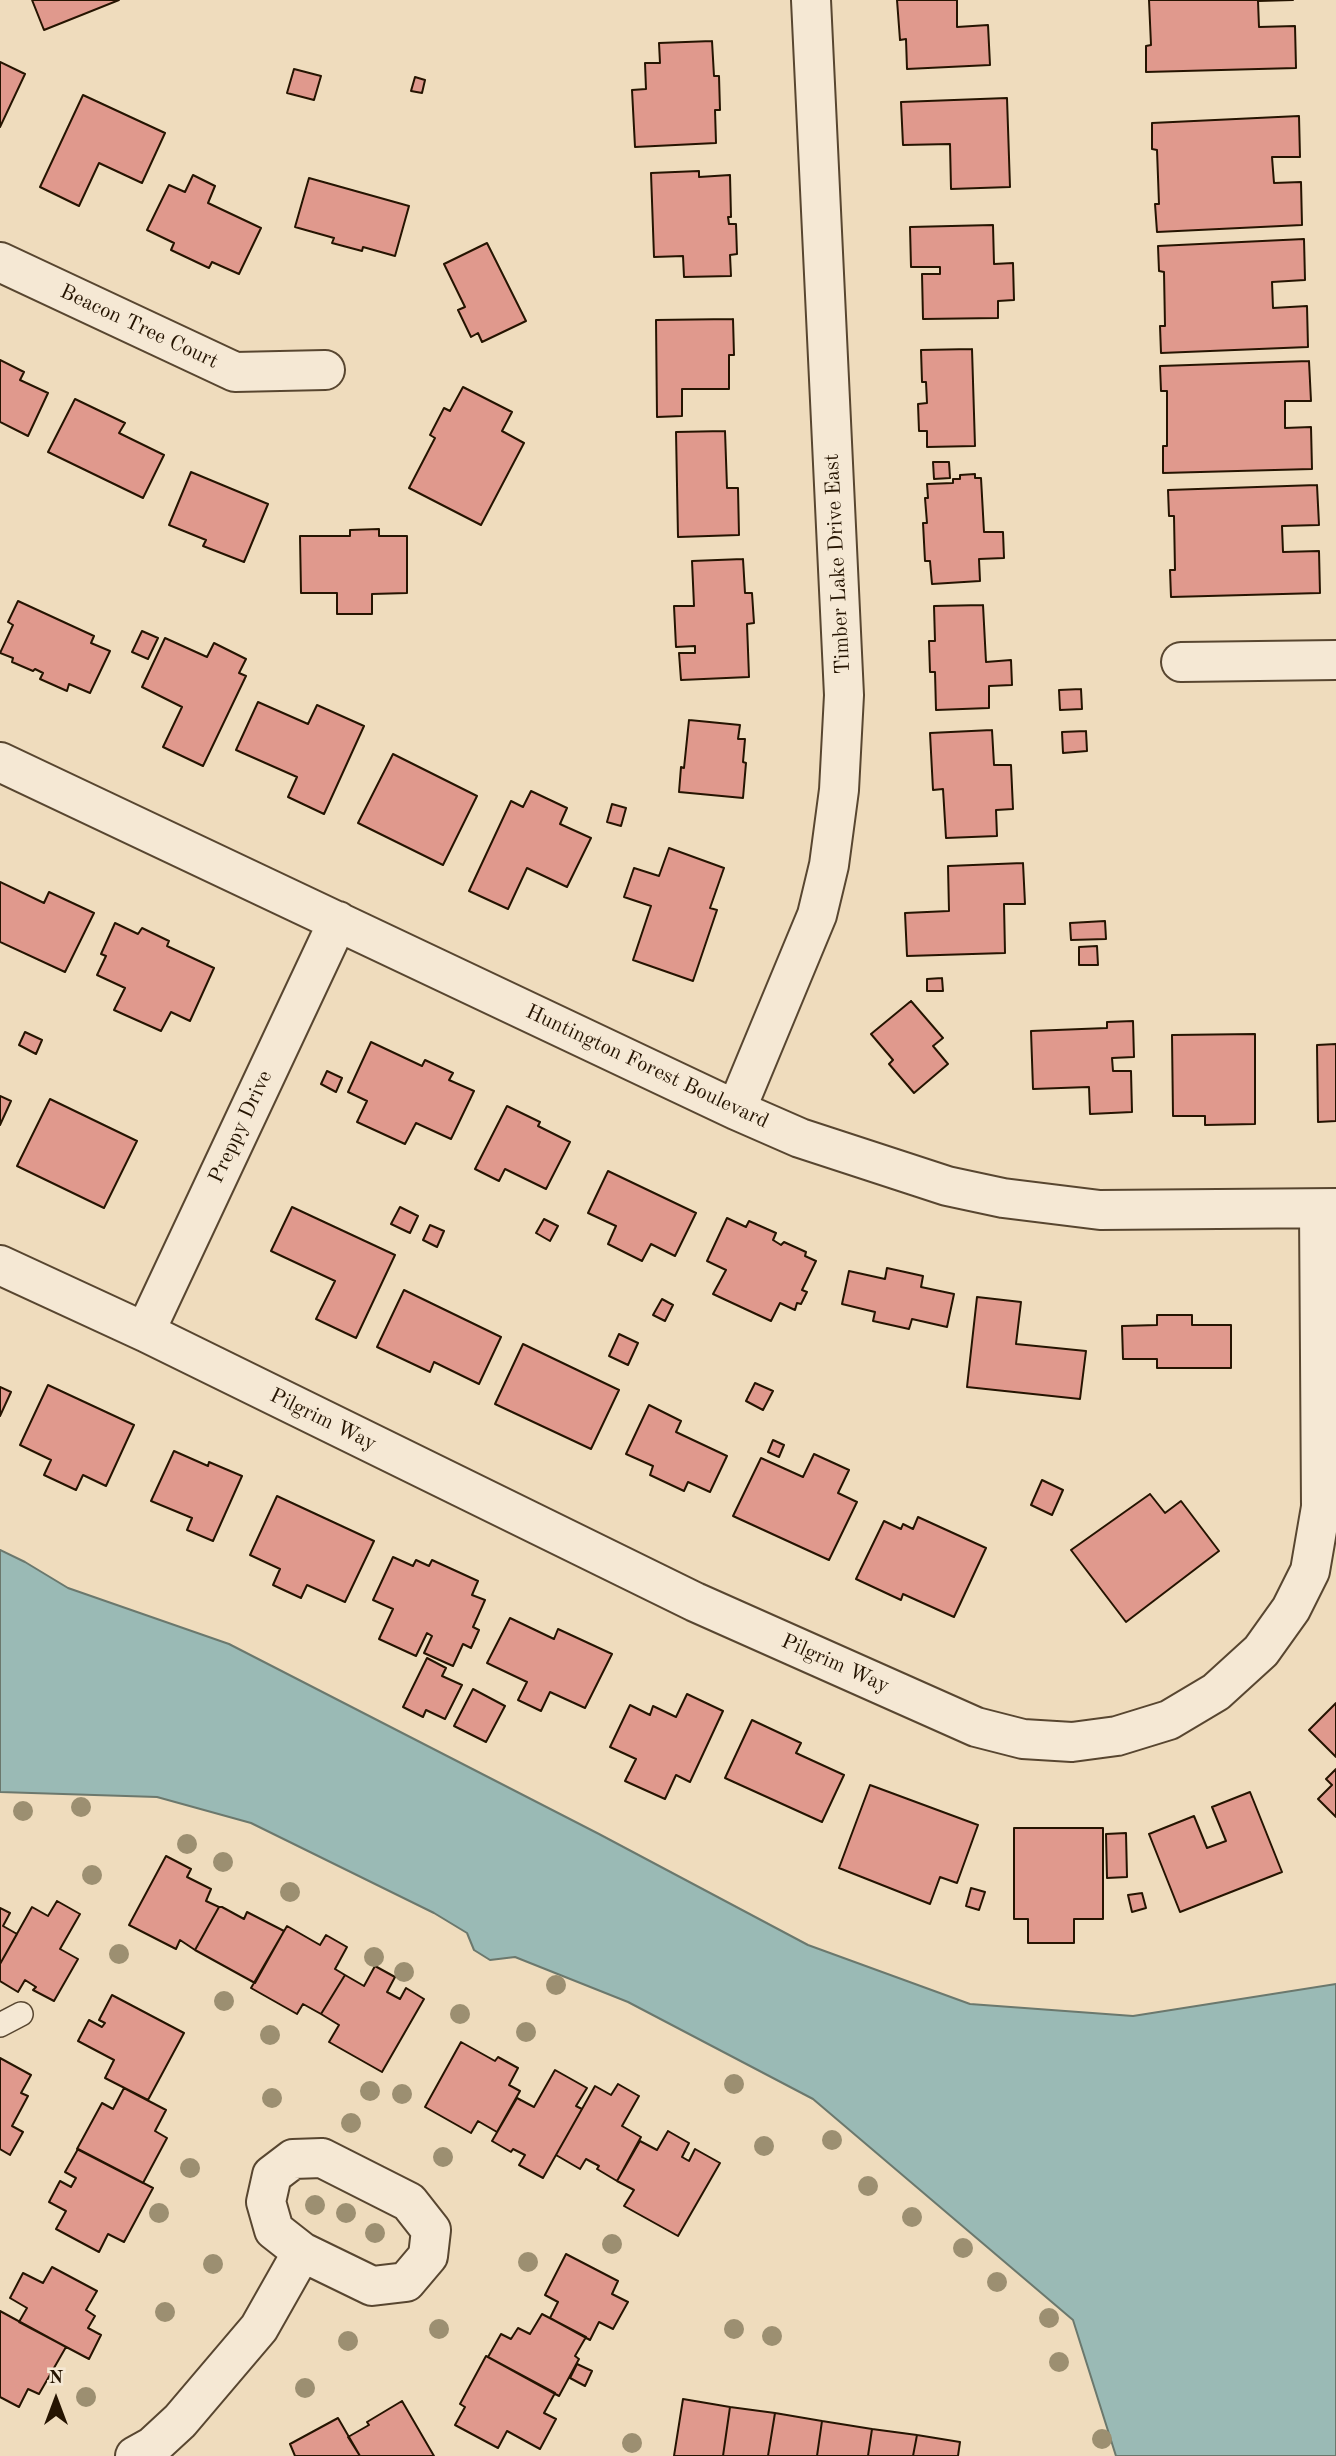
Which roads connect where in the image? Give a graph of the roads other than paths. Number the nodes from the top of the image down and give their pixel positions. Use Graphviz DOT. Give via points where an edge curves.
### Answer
graph roads {
  1 [pos="811,0"];
  2 [pos="0,262"];
  3 [pos="325,370"];
  4 [pos="1336,660"];
  5 [pos="1181,662"];
  6 [pos="0,762"];
  7 [pos="338,922"];
  8 [pos="736,1110"];
  9 [pos="1328,1208"];
  10 [pos="0,1265"];
  11 [pos="145,1332"];
  12 [pos="21,2014"];
  13 [pos="0,2025"];
  14 [pos="302,2252"];
  15 [pos="135,2456"];
  1 -- 8 [label="street, Timber Lake Drive East" via="844,695 839,790 817,915"];
  2 -- 3 [label="street, Beacon Tree Court" via="235,372"];
  4 -- 5 [label="street"];
  6 -- 7 [label="street, Huntington Forest Boulevard"];
  7 -- 8 [label="street, Huntington Forest Boulevard"];
  7 -- 11 [label="street, Preppy Drive"];
  8 -- 9 [label="street, Huntington Forest Boulevard" via="800,1138 947,1186 1003,1198 1100,1210"];
  9 -- 11 [label="street, Pilgrim Way" via="1321,1507 1310,1571 1291,1609 1261,1651 1216,1692 1169,1720 1117,1736 1072,1742 1023,1740 963,1721 695,1602"];
  10 -- 11 [label="street, Pilgrim Way"];
  12 -- 13 [label="lane"];
  14 -- 15 [label="street" via="259,2328 180,2421"];
}
